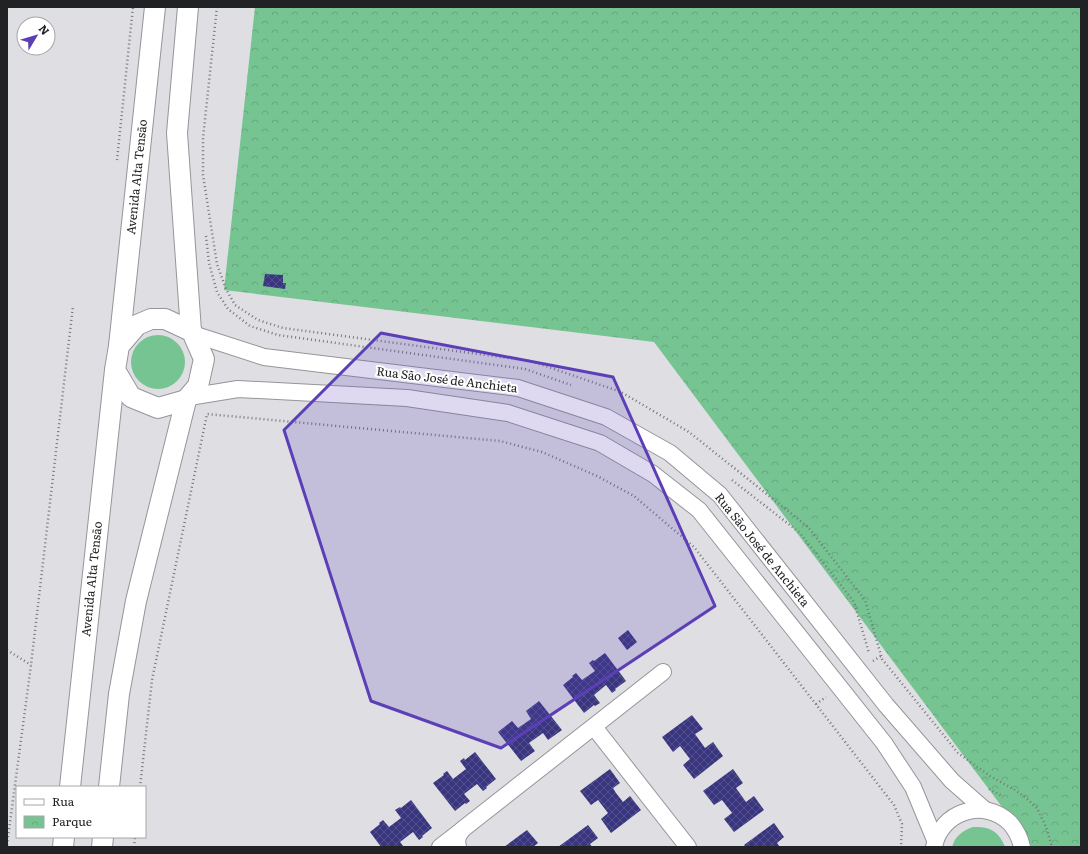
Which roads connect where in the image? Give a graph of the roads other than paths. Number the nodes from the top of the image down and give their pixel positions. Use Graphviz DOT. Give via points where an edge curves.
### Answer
graph roads {
  1 [pos="155,7"];
  2 [pos="188,7"];
  3 [pos="192,333"];
  4 [pos="119,346"];
  5 [pos="115,370"];
  6 [pos="188,398"];
  7 [pos="663,672"];
  8 [pos="594,726"];
  9 [pos="70,786"];
  10 [pos="109,786"];
  11 [pos="984,810"];
  12 [pos="464,829"];
  13 [pos="934,843"];
  14 [pos="684,846"];
  15 [pos="440,847"];
  16 [pos="458,847"];
  17 [pos="1022,847"];
  1 -- 4 [label="street, Avenida Alta Tensāo"];
  2 -- 3 [label="street" via="177,133"];
  3 -- 4 [label="street" via="165,319 151,319 137,325"];
  3 -- 6 [label="street" via="204,359 198,386"];
  3 -- 11 [label="street, Rua São José de Anchieta" via="264,357 518,388 606,417 670,453 720,495 886,705 952,780"];
  4 -- 5 [label="street"];
  5 -- 6 [label="street" via="131,397 158,408"];
  5 -- 9 [label="street, Avenida Alta Tensāo"];
  6 -- 10 [label="street" via="136,601 119,694"];
  6 -- 13 [label="street, Rua São José de Anchieta" via="238,389 407,398 508,412 600,443 654,474 699,510 884,743 913,787"];
  7 -- 8 [label="street"];
  8 -- 12 [label="street"];
  8 -- 14 [label="street"];
  11 -- 13 [label="street, Rua São José de Anchieta" via="969,810 954,816 943,826"];
  11 -- 17 [label="street, Rua São José de Anchieta" via="998,814 1009,822 1018,834"];
  12 -- 15 [label="street"];
  12 -- 16 [label="street" via="456,841"];
}
